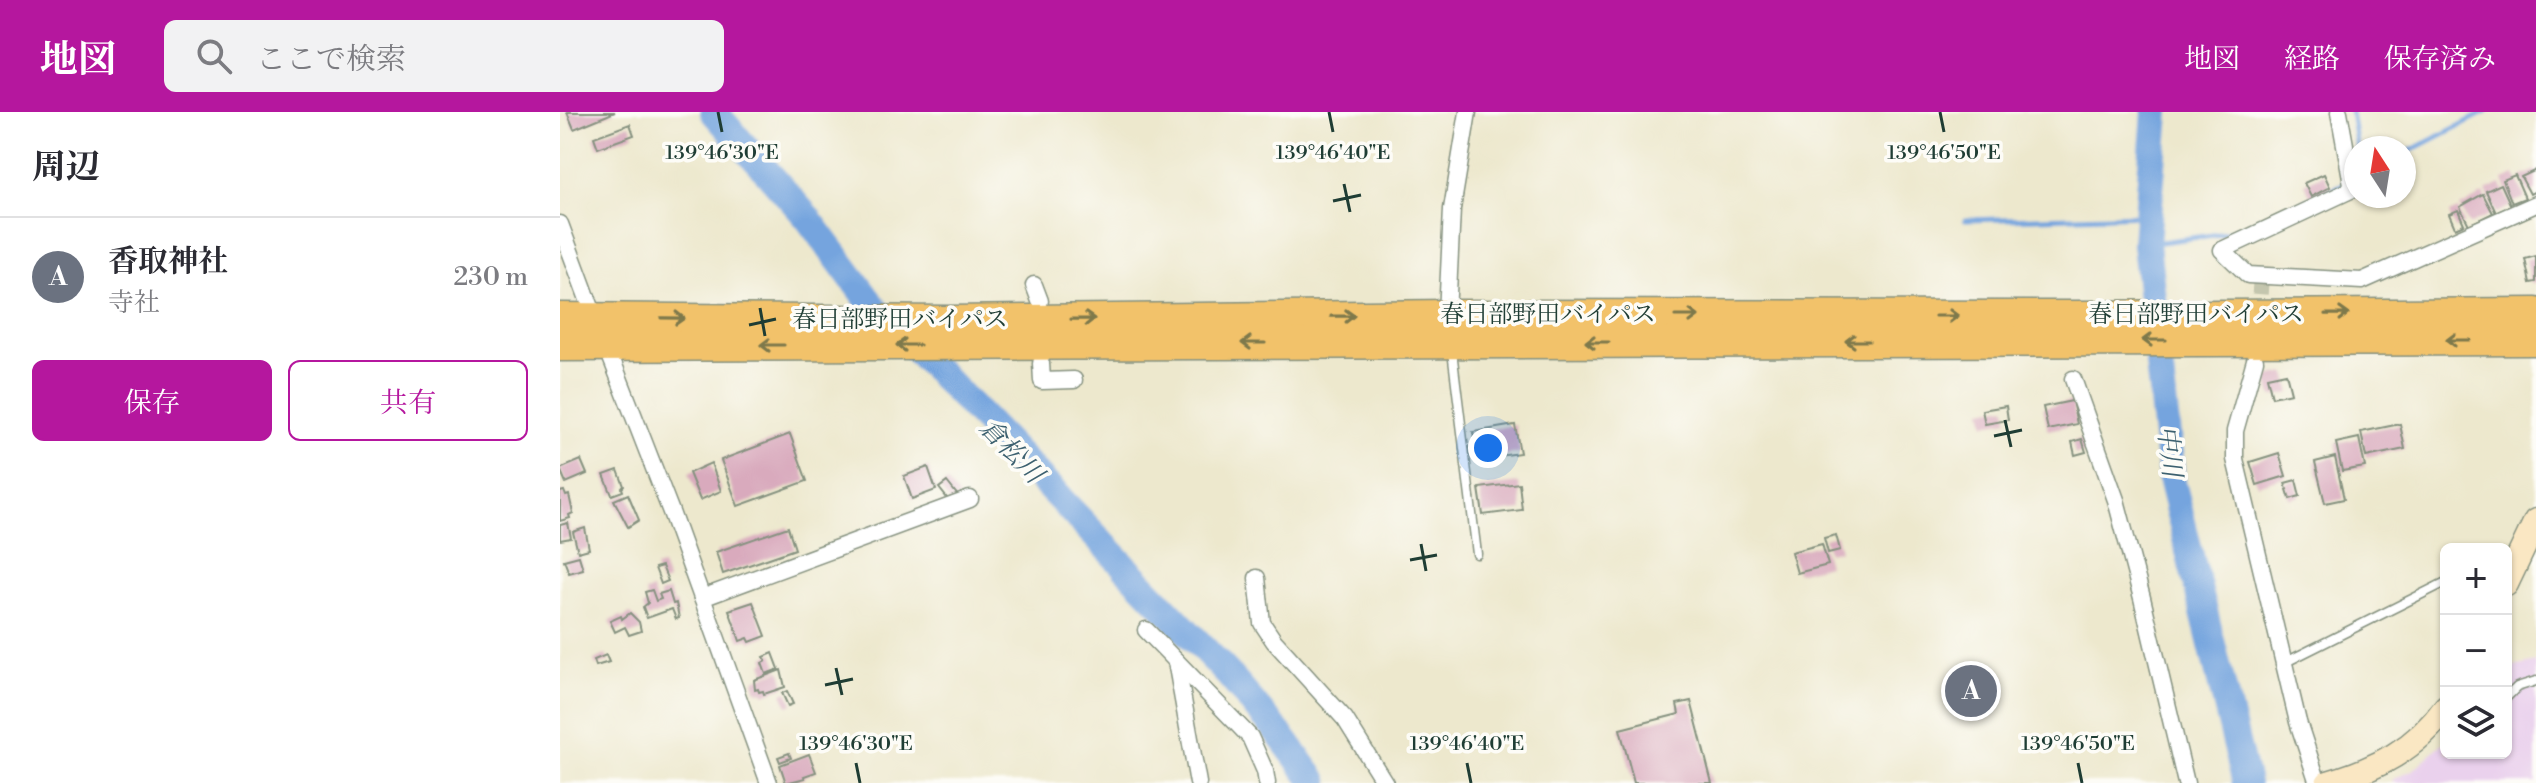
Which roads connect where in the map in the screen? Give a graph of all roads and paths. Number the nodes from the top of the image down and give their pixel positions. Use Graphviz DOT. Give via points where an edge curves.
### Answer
graph roads {
  1 [pos="1468,112"];
  2 [pos="2339,112"];
  3 [pos="2536,204"];
  4 [pos="560,224"];
  5 [pos="2536,313"];
  6 [pos="595,317"];
  7 [pos="560,318"];
  8 [pos="2232,328"];
  9 [pos="1449,329"];
  10 [pos="958,333"];
  11 [pos="2536,340"];
  12 [pos="606,345"];
  13 [pos="560,346"];
  14 [pos="2255,360"];
  15 [pos="1041,363"];
  16 [pos="2073,379"];
  17 [pos="1074,380"];
  18 [pos="970,499"];
  19 [pos="2529,532"];
  20 [pos="1477,554"];
  21 [pos="2512,570"];
  22 [pos="1257,578"];
  23 [pos="2440,585"];
  24 [pos="702,598"];
  25 [pos="1146,630"];
  26 [pos="1175,659"];
  27 [pos="2284,663"];
  28 [pos="2536,681"];
  29 [pos="2512,692"];
  30 [pos="2440,714"];
  31 [pos="769,783"];
  32 [pos="1198,783"];
  33 [pos="1267,783"];
  34 [pos="1385,783"];
  35 [pos="2186,783"];
  36 [pos="2318,783"];
  37 [pos="2328,783"];
  1 -- 9 [label="street" via="1452,209"];
  2 -- 3 [label="street" via="2353,189 2222,250 2248,275 2362,281"];
  4 -- 6 [label="street"];
  8 -- 5 [label="highway, 春日部野田バイパス, one-way"];
  6 -- 7 [label="highway, 春日部野田バイパス"];
  6 -- 10 [label="highway, 春日部野田バイパス, one-way" via="829,320"];
  6 -- 12 [label="street"];
  8 -- 9 [label="highway, 春日部野田バイパス"];
  11 -- 8 [label="highway, 春日部野田バイパス, one-way"];
  9 -- 10 [label="highway, 春日部野田バイパス"];
  9 -- 20 [label="lane"];
  10 -- 12 [label="highway, 春日部野田バイパス, one-way" via="850,345"];
  12 -- 13 [label="highway, 春日部野田バイパス"];
  12 -- 24 [label="street"];
  14 -- 27 [label="street" via="2235,431 2235,459"];
  15 -- 17 [label="street" via="1042,381"];
  16 -- 35 [label="street" via="2116,500"];
  18 -- 24 [label="street"];
  19 -- 21 [label="main road"];
  22 -- 34 [label="street" via="1262,623 1345,719"];
  23 -- 27 [label="lane"];
  24 -- 31 [label="street"];
  25 -- 26 [label="street"];
  26 -- 32 [label="street"];
  26 -- 33 [label="street" via="1250,737"];
  27 -- 36 [label="street"];
  28 -- 29 [label="lane"];
  30 -- 37 [label="main road" via="2389,761"];
}
